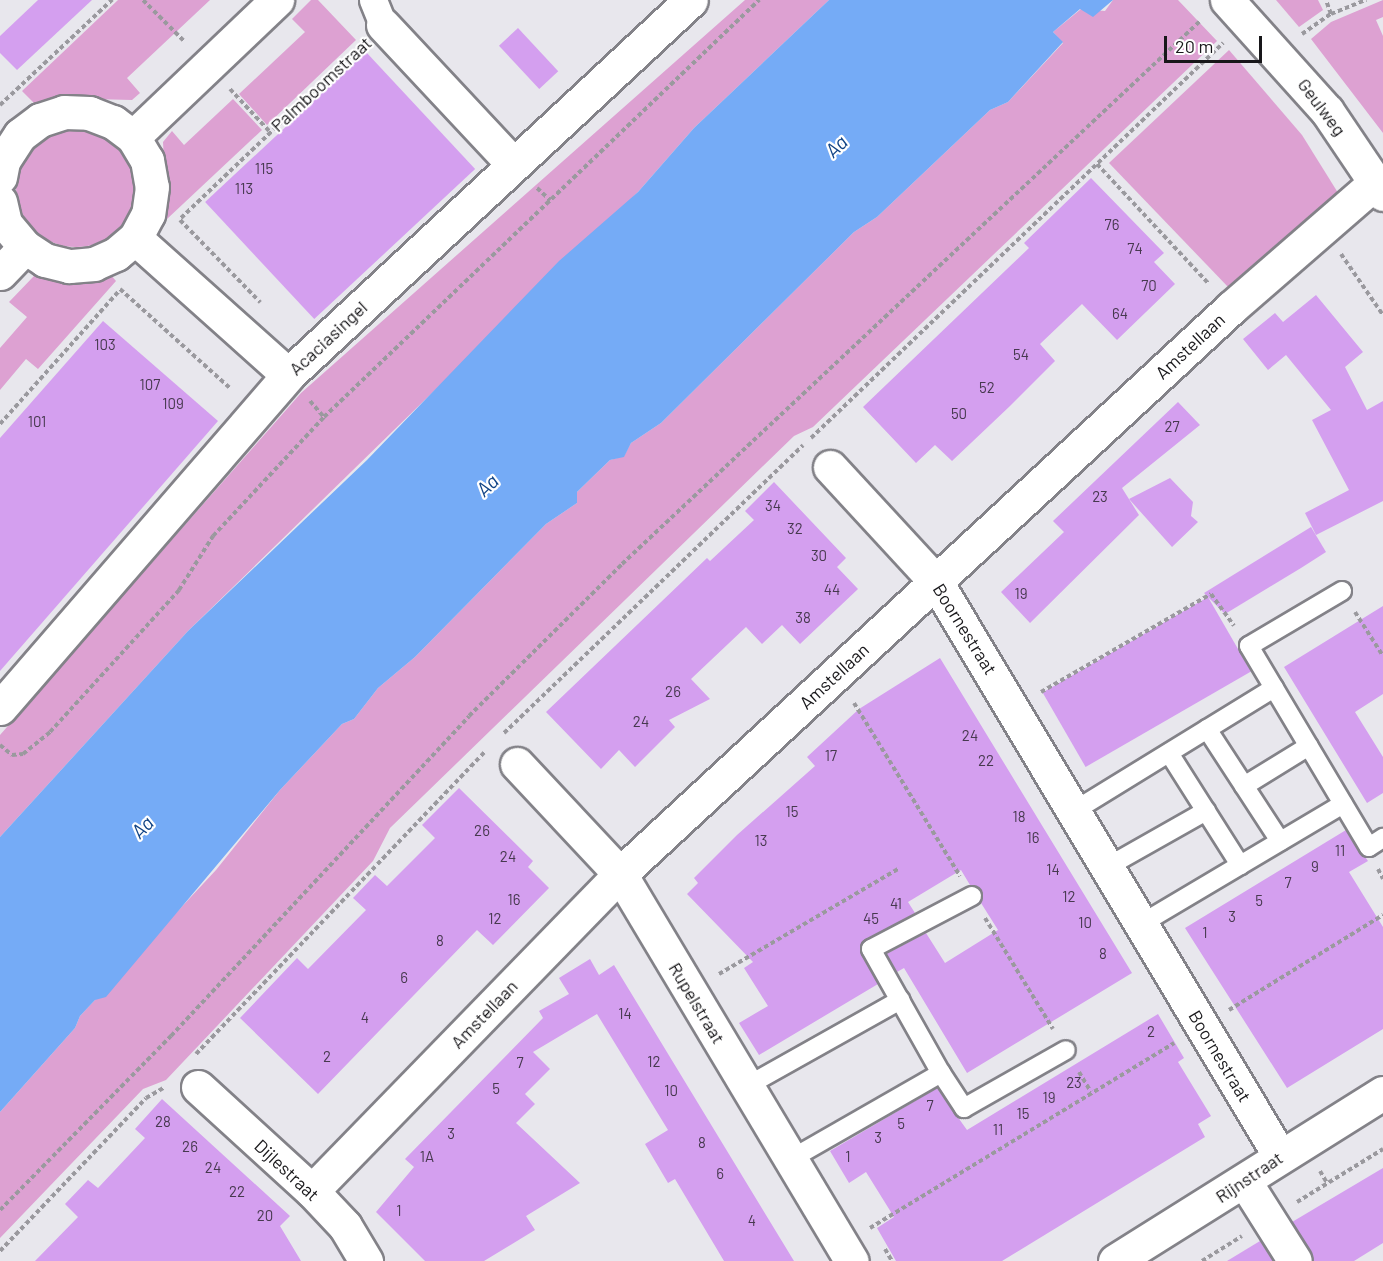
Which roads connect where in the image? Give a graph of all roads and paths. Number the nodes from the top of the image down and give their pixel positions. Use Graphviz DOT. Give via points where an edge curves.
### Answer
graph roads {
  1 [pos="111,0"];
  2 [pos="277,0"];
  3 [pos="690,0"];
  4 [pos="759,0"];
  5 [pos="1326,0"];
  6 [pos="1366,0"];
  7 [pos="378,12"];
  8 [pos="1226,12"];
  9 [pos="1331,14"];
  10 [pos="1278,52"];
  11 [pos="0,105"];
  12 [pos="10,126"];
  13 [pos="133,137"];
  14 [pos="513,164"];
  15 [pos="1097,164"];
  16 [pos="0,177"];
  17 [pos="1380,188"];
  18 [pos="0,202"];
  19 [pos="180,220"];
  20 [pos="1319,230"];
  21 [pos="25,247"];
  22 [pos="143,247"];
  23 [pos="0,273"];
  24 [pos="120,289"];
  25 [pos="262,304"];
  26 [pos="1231,308"];
  27 [pos="1383,315"];
  28 [pos="288,375"];
  29 [pos="257,412"];
  30 [pos="1,420"];
  31 [pos="830,467"];
  32 [pos="936,582"];
  33 [pos="1342,591"];
  34 [pos="1249,646"];
  35 [pos="1383,656"];
  36 [pos="1274,688"];
  37 [pos="0,708"];
  38 [pos="1014,708"];
  39 [pos="1207,729"];
  40 [pos="0,745"];
  41 [pos="1309,746"];
  42 [pos="488,749"];
  43 [pos="506,752"];
  44 [pos="1169,753"];
  45 [pos="1244,786"];
  46 [pos="1343,804"];
  47 [pos="1074,811"];
  48 [pos="1206,811"];
  49 [pos="1383,838"];
  50 [pos="1280,841"];
  51 [pos="1240,865"];
  52 [pos="1107,867"];
  53 [pos="898,869"];
  54 [pos="620,874"];
  55 [pos="972,896"];
  56 [pos="1383,915"];
  57 [pos="1141,924"];
  58 [pos="690,991"];
  59 [pos="900,1000"];
  60 [pos="1202,1026"];
  61 [pos="1066,1050"];
  62 [pos="941,1073"];
  63 [pos="186,1077"];
  64 [pos="747,1086"];
  65 [pos="1383,1093"];
  66 [pos="1280,1156"];
  67 [pos="791,1159"];
  68 [pos="1245,1182"];
  69 [pos="312,1191"];
  70 [pos="0,1210"];
  71 [pos="0,1251"];
  72 [pos="847,1253"];
  73 [pos="366,1261"];
  74 [pos="1115,1261"];
  75 [pos="1295,1261"];
  1 -- 11 [label="path"];
  2 -- 13 [label="street"];
  3 -- 14 [label="street, Acaciasingel"];
  4 -- 40 [label="path" via="324,417 213,536 179,591 50,732 24,754 12,755"];
  5 -- 9 [label="path"];
  6 -- 9 [label="path"];
  7 -- 14 [label="street, Palmboomstraat"];
  7 -- 19 [label="path, Palmboomstraat"];
  8 -- 10 [label="street, Geulweg"];
  8 -- 15 [label="path"];
  8 -- 70 [label="path" via="622,564 469,716 171,1036"];
  9 -- 10 [label="path"];
  10 -- 17 [label="street, Geulweg" via="1327,111"];
  12 -- 13 [label="street" via="81,113 113,122"];
  12 -- 16 [label="street"];
  13 -- 22 [label="street" via="147,160 152,187"];
  14 -- 28 [label="street, Acaciasingel"];
  15 -- 26 [label="path"];
  15 -- 43 [label="path"];
  17 -- 20 [label="street, Amstellaan"];
  18 -- 21 [label="street" via="5,223"];
  19 -- 22 [label="path, Palmboomstraat"];
  19 -- 25 [label="path"];
  20 -- 26 [label="street, Amstellaan"];
  20 -- 27 [label="path" via="1348,262"];
  21 -- 22 [label="street" via="45,260 77,265"];
  21 -- 23 [label="street"];
  22 -- 24 [label="path, Palmboomstraat"];
  22 -- 28 [label="street"];
  24 -- 29 [label="path"];
  24 -- 30 [label="path, Palmboomstraat"];
  26 -- 32 [label="street, Amstellaan"];
  28 -- 29 [label="street, Acaciasingel"];
  29 -- 37 [label="street, Acaciasingel"];
  31 -- 32 [label="street, Boornestraat"];
  32 -- 38 [label="street, Boornestraat"];
  32 -- 54 [label="street, Amstellaan"];
  33 -- 34 [label="lane"];
  33 -- 35 [label="path"];
  34 -- 36 [label="lane"];
  34 -- 38 [label="path" via="1211,594"];
  36 -- 39 [label="lane"];
  36 -- 41 [label="lane"];
  38 -- 47 [label="street, Boornestraat"];
  39 -- 44 [label="lane"];
  39 -- 45 [label="lane"];
  41 -- 45 [label="lane"];
  41 -- 46 [label="lane"];
  42 -- 63 [label="path"];
  43 -- 54 [label="street, Rupelstraat"];
  44 -- 47 [label="lane"];
  44 -- 48 [label="lane"];
  45 -- 50 [label="lane"];
  46 -- 49 [label="lane" via="1369,847"];
  46 -- 50 [label="lane"];
  47 -- 52 [label="street, Boornestraat"];
  48 -- 51 [label="lane"];
  48 -- 52 [label="lane"];
  50 -- 51 [label="lane"];
  51 -- 57 [label="lane"];
  52 -- 57 [label="street, Boornestraat"];
  53 -- 58 [label="path"];
  54 -- 58 [label="street, Rupelstraat"];
  54 -- 69 [label="street, Amstellaan"];
  55 -- 59 [label="lane" via="871,950"];
  56 -- 60 [label="path"];
  57 -- 60 [label="street, Boornestraat"];
  58 -- 64 [label="street, Rupelstraat"];
  59 -- 62 [label="lane"];
  59 -- 64 [label="lane"];
  60 -- 66 [label="street, Boornestraat"];
  60 -- 72 [label="path"];
  61 -- 62 [label="lane" via="964,1108"];
  62 -- 67 [label="lane"];
  63 -- 69 [label="street, Dijlestraat"];
  63 -- 71 [label="path" via="146,1098"];
  64 -- 67 [label="street, Rupelstraat"];
  65 -- 66 [label="street, Rijnstraat"];
  66 -- 68 [label="street, Rijnstraat"];
  67 -- 72 [label="street, Rupelstraat"];
  68 -- 74 [label="street, Rijnstraat"];
  68 -- 75 [label="street"];
  69 -- 73 [label="street, Dijlestraat" via="345,1226"];
}
